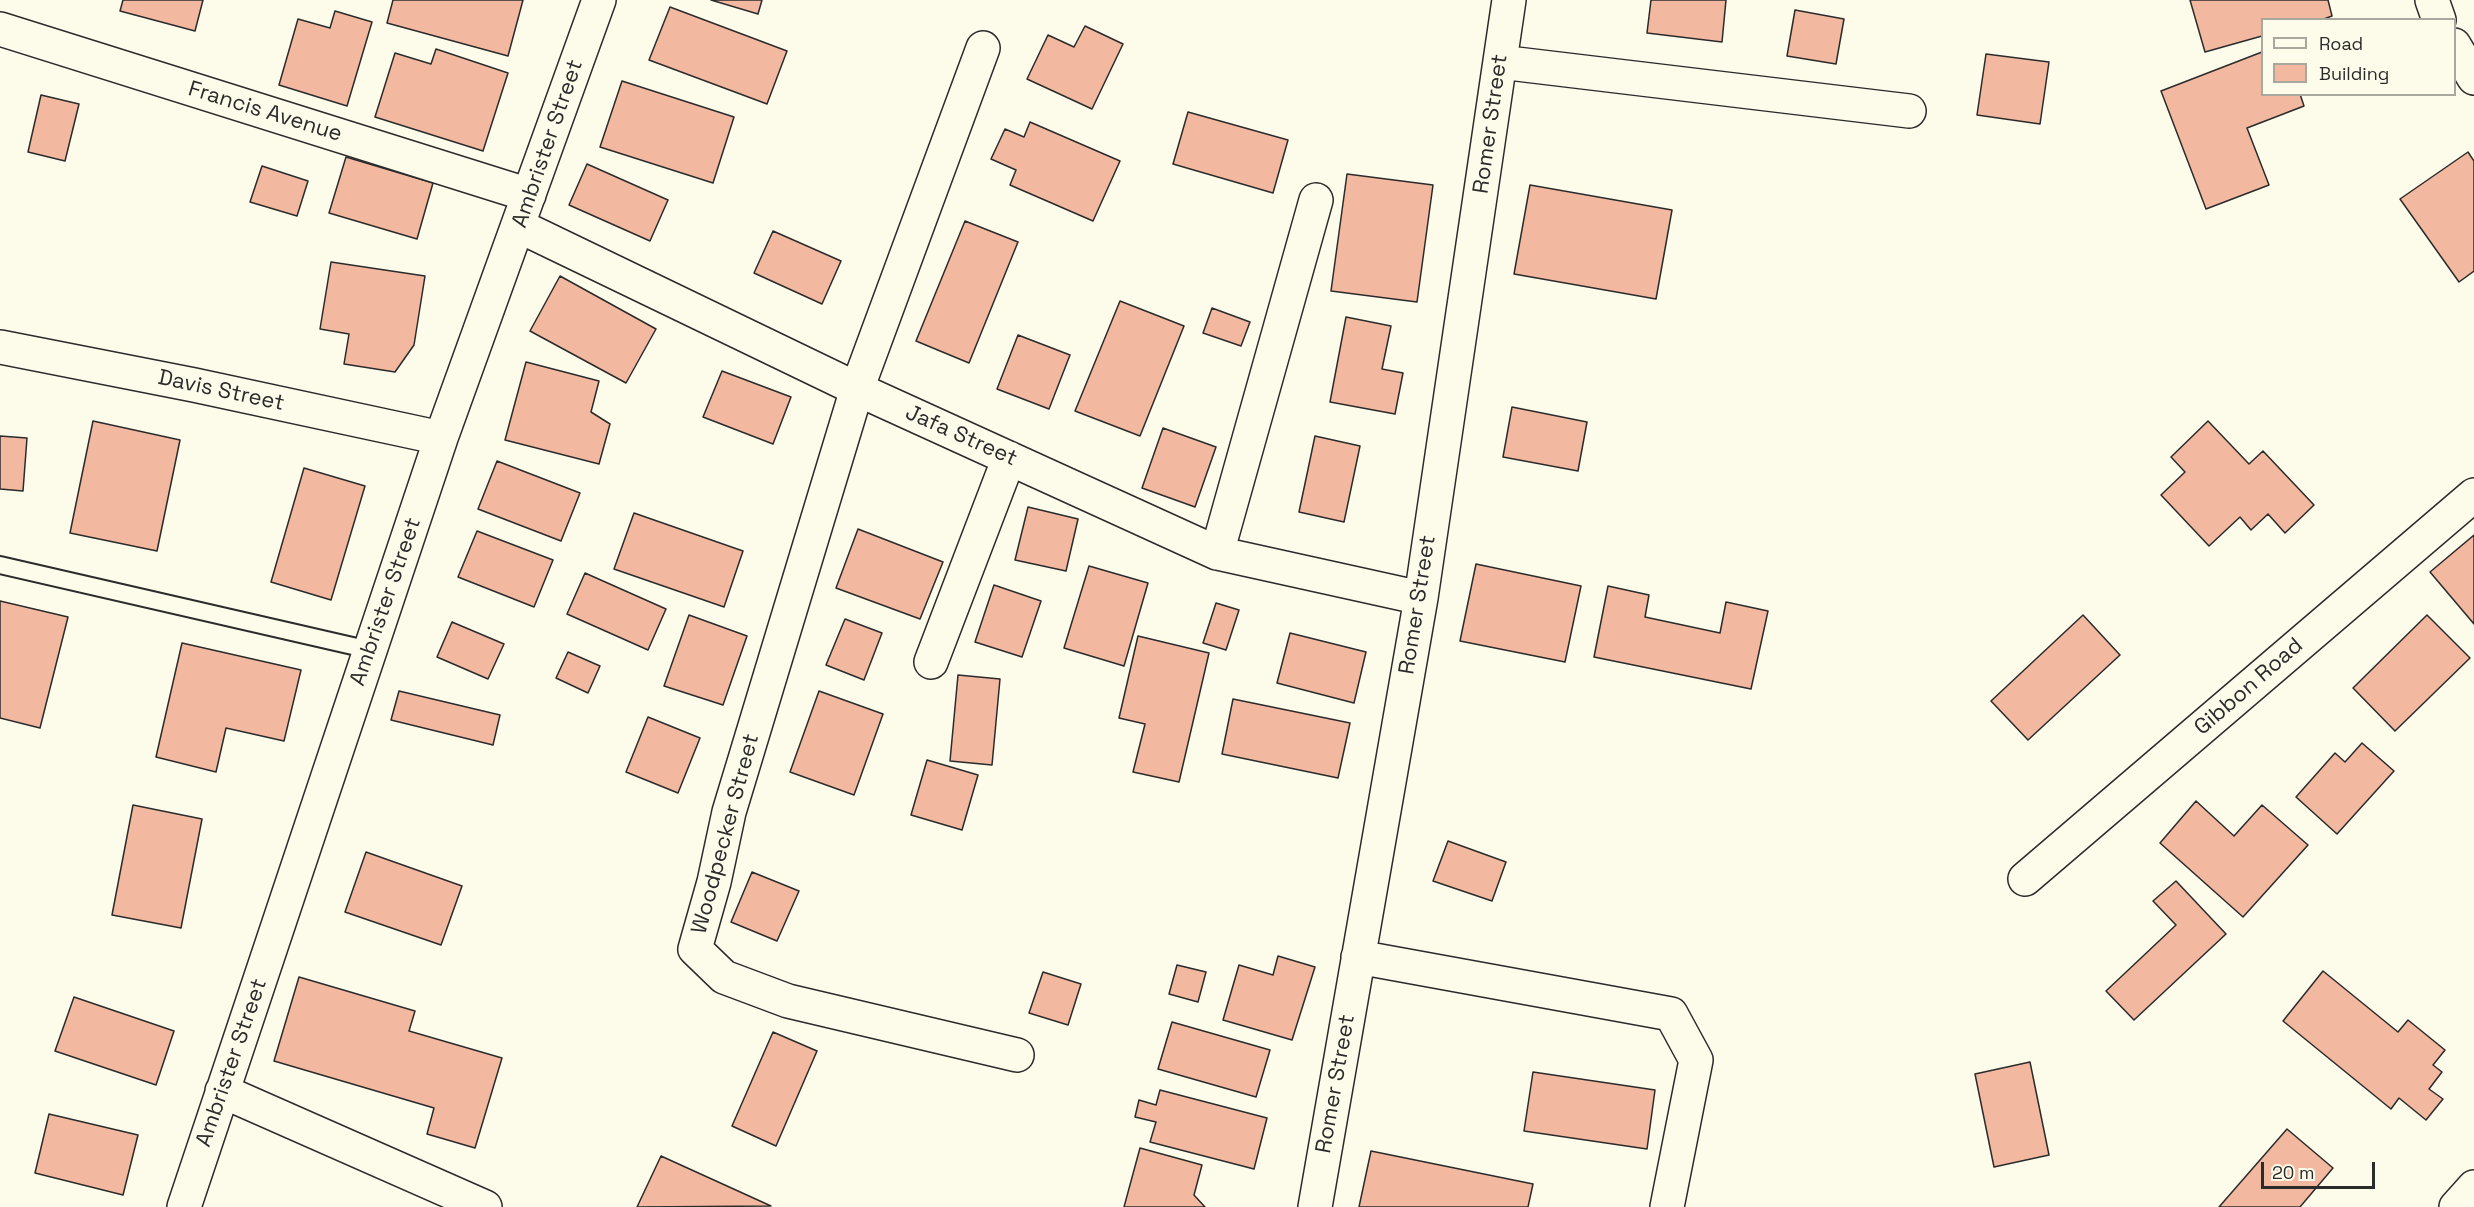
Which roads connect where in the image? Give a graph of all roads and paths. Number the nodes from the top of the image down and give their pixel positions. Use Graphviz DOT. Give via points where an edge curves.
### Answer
graph roads {
  1 [pos="599,0"];
  2 [pos="1509,0"];
  3 [pos="2432,0"];
  4 [pos="2438,18"];
  5 [pos="0,29"];
  6 [pos="983,48"];
  7 [pos="2456,48"];
  8 [pos="1500,62"];
  9 [pos="2474,78"];
  10 [pos="1909,111"];
  11 [pos="529,195"];
  12 [pos="1316,200"];
  13 [pos="519,226"];
  14 [pos="0,347"];
  15 [pos="857,389"];
  16 [pos="441,438"];
  17 [pos="1009,458"];
  18 [pos="2474,495"];
  19 [pos="1217,553"];
  20 [pos="0,565"];
  21 [pos="1421,598"];
  22 [pos="370,650"];
  23 [pos="931,662"];
  24 [pos="2025,879"];
  25 [pos="1358,957"];
  26 [pos="1017,1054"];
  27 [pos="222,1091"];
  28 [pos="2474,1187"];
  29 [pos="183,1207"];
  30 [pos="485,1207"];
  31 [pos="1315,1207"];
  32 [pos="1668,1207"];
  33 [pos="2456,1207"];
  1 -- 11 [label="street, Ambrister Street"];
  2 -- 8 [label="street, Romer Street"];
  3 -- 4 [label="street"];
  5 -- 11 [label="street, Francis Avenue"];
  6 -- 15 [label="street"];
  7 -- 9 [label="street"];
  8 -- 10 [label="street"];
  8 -- 21 [label="street, Romer Street"];
  11 -- 13 [label="street, Ambrister Street"];
  12 -- 19 [label="street"];
  13 -- 15 [label="street, Jafa Street"];
  13 -- 16 [label="street, Ambrister Street"];
  14 -- 16 [label="street, Davis Street"];
  15 -- 17 [label="street, Jafa Street"];
  15 -- 26 [label="street, Woodpecker Street" via="729,812 695,950 724,977 788,1001"];
  16 -- 22 [label="street, Ambrister Street"];
  17 -- 19 [label="street, Jafa Street"];
  17 -- 23 [label="street"];
  18 -- 24 [label="street, Gibbon Road"];
  19 -- 21 [label="street, Jafa Street"];
  20 -- 22 [label="lane"];
  21 -- 25 [label="street, Romer Street"];
  22 -- 27 [label="street, Ambrister Street"];
  25 -- 31 [label="street, Romer Street"];
  25 -- 32 [label="street" via="1671,1014 1696,1060"];
  27 -- 29 [label="street, Ambrister Street"];
  27 -- 30 [label="street"];
  28 -- 33 [label="street"];
}
